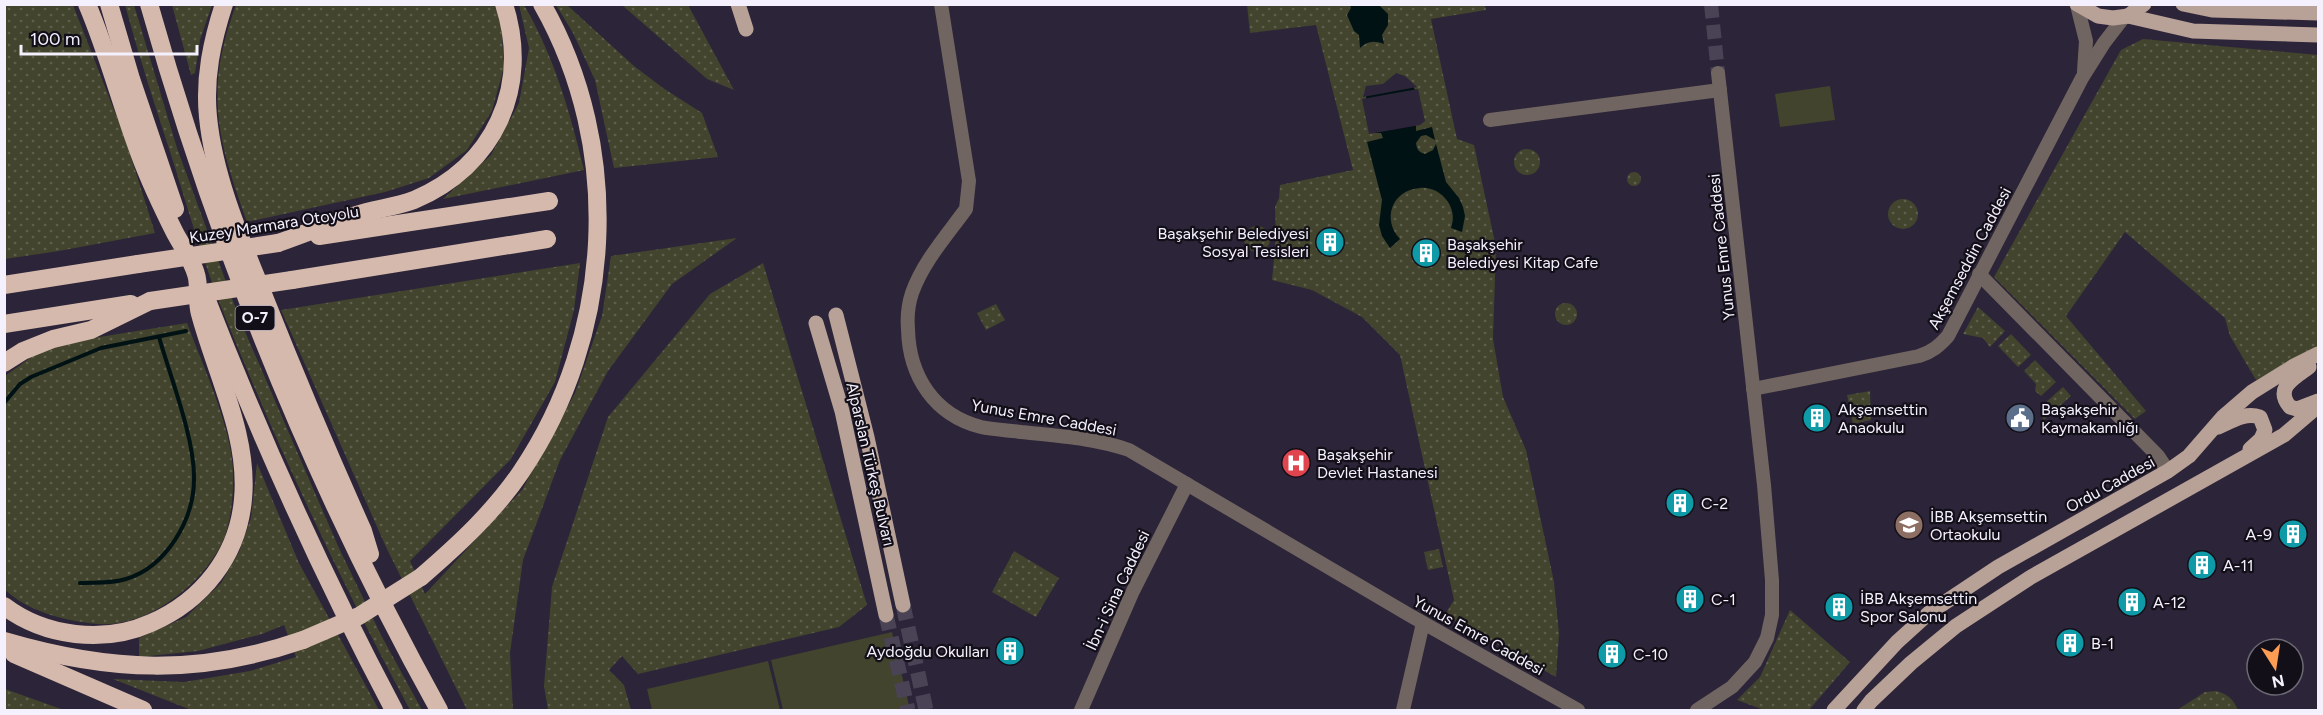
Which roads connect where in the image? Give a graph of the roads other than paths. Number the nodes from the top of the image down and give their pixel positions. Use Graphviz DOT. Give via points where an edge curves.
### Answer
graph roads {
  1 [pos="87,4"];
  2 [pos="109,4"];
  3 [pos="149,4"];
  4 [pos="224,4"];
  5 [pos="504,4"];
  6 [pos="542,4"];
  7 [pos="738,4"];
  8 [pos="941,4"];
  9 [pos="2144,4"];
  10 [pos="2183,4"];
  11 [pos="2077,5"];
  12 [pos="2319,13"];
  13 [pos="2126,17"];
  14 [pos="746,29"];
  15 [pos="2319,35"];
  16 [pos="1718,73"];
  17 [pos="2082,78"];
  18 [pos="1720,90"];
  19 [pos="1490,120"];
  20 [pos="549,201"];
  21 [pos="547,239"];
  22 [pos="278,243"];
  23 [pos="138,264"];
  24 [pos="4,273"];
  25 [pos="1979,274"];
  26 [pos="196,275"];
  27 [pos="4,285"];
  28 [pos="150,301"];
  29 [pos="836,315"];
  30 [pos="816,323"];
  31 [pos="4,324"];
  32 [pos="2319,354"];
  33 [pos="2319,360"];
  34 [pos="4,363"];
  35 [pos="1753,389"];
  36 [pos="2319,400"];
  37 [pos="2319,406"];
  38 [pos="2214,429"];
  39 [pos="2168,471"];
  40 [pos="2221,471"];
  41 [pos="1187,484"];
  42 [pos="903,605"];
  43 [pos="4,606"];
  44 [pos="886,615"];
  45 [pos="391,619"];
  46 [pos="1423,623"];
  47 [pos="4,640"];
  48 [pos="4,649"];
  49 [pos="143,711"];
  50 [pos="394,711"];
  51 [pos="439,711"];
  52 [pos="1081,711"];
  53 [pos="1403,711"];
  54 [pos="1578,711"];
  55 [pos="1697,711"];
  56 [pos="1834,711"];
  57 [pos="1864,711"];
  1 -- 26 [label="highway" via="145,167"];
  2 -- 26 [label="highway, O-7"];
  3 -- 45 [label="highway, O-7" via="220,224 262,335 334,503"];
  4 -- 45 [label="highway" via="211,52 207,88 214,150 252,267 363,531"];
  5 -- 22 [label="highway" via="514,72 508,101 483,150 461,171 414,200 357,214"];
  6 -- 47 [label="highway, bridge" via="576,83 592,145 598,244 587,320 563,393 522,471 479,524 421,577 359,616 274,650 228,660 149,667 75,659"];
  7 -- 14 [label="main road"];
  8 -- 41 [label="street, Yunus Emre Caddesi" via="969,199 911,294 907,315 910,354 921,383 945,411 962,421 1111,444 1129,450"];
  9 -- 13 [label="main road"];
  10 -- 12 [label="main road" via="2212,10"];
  11 -- 13 [label="main road" via="2098,16"];
  11 -- 17 [label="street, Akşemseddin Caddesi" via="2086,41"];
  13 -- 15 [label="main road" via="2200,32"];
  13 -- 17 [label="street, Akşemseddin Caddesi" via="2104,42"];
  16 -- 18 [label="street, Yunus Emre Caddesi"];
  17 -- 25 [label="street, Akşemseddin Caddesi"];
  18 -- 19 [label="street"];
  18 -- 35 [label="street, Yunus Emre Caddesi"];
  20 -- 22 [label="highway, Kuzey Marmara Otoyolu"];
  21 -- 28 [label="highway, O-7, bridge"];
  22 -- 23 [label="highway, Kuzey Marmara Otoyolu, bridge"];
  23 -- 24 [label="highway"];
  23 -- 27 [label="highway, Kuzey Marmara Otoyolu"];
  25 -- 35 [label="street, Akşemseddin Caddesi" via="1948,336 1929,353"];
  25 -- 39 [label="street" via="2158,456"];
  26 -- 43 [label="highway" via="198,310 243,457 240,523 218,571 202,590 168,616 116,634 61,632 28,621"];
  26 -- 50 [label="highway, O-7" via="299,520"];
  28 -- 31 [label="highway, O-7"];
  28 -- 34 [label="highway" via="91,330 53,339"];
  29 -- 42 [label="main road, Alparslan Türkeş Bulvarı"];
  30 -- 44 [label="main road, Alparslan Türkeş Bulvarı" via="839,402"];
  32 -- 38 [label="main road, Ordu Caddesi" via="2252,392 2233,406"];
  33 -- 36 [label="main road" via="2288,383 2283,396 2290,407 2297,409"];
  35 -- 55 [label="street, Yunus Emre Caddesi" via="1773,580 1772,615 1767,638 1755,662 1732,687"];
  37 -- 40 [label="main road" via="2284,435"];
  38 -- 39 [label="main road, Ordu Caddesi" via="2189,456"];
  38 -- 40 [label="main road" via="2252,414 2260,417 2265,430 2250,449"];
  39 -- 56 [label="main road, Ordu Caddesi" via="1998,567 1929,613"];
  40 -- 57 [label="main road" via="2031,577 1956,626 1911,663"];
  41 -- 46 [label="street, Yunus Emre Caddesi"];
  41 -- 52 [label="street, İbn-i Sina Caddesi" via="1132,591"];
  45 -- 51 [label="highway, O-7"];
  46 -- 53 [label="street"];
  46 -- 54 [label="street, Yunus Emre Caddesi"];
  48 -- 49 [label="highway"];
}
